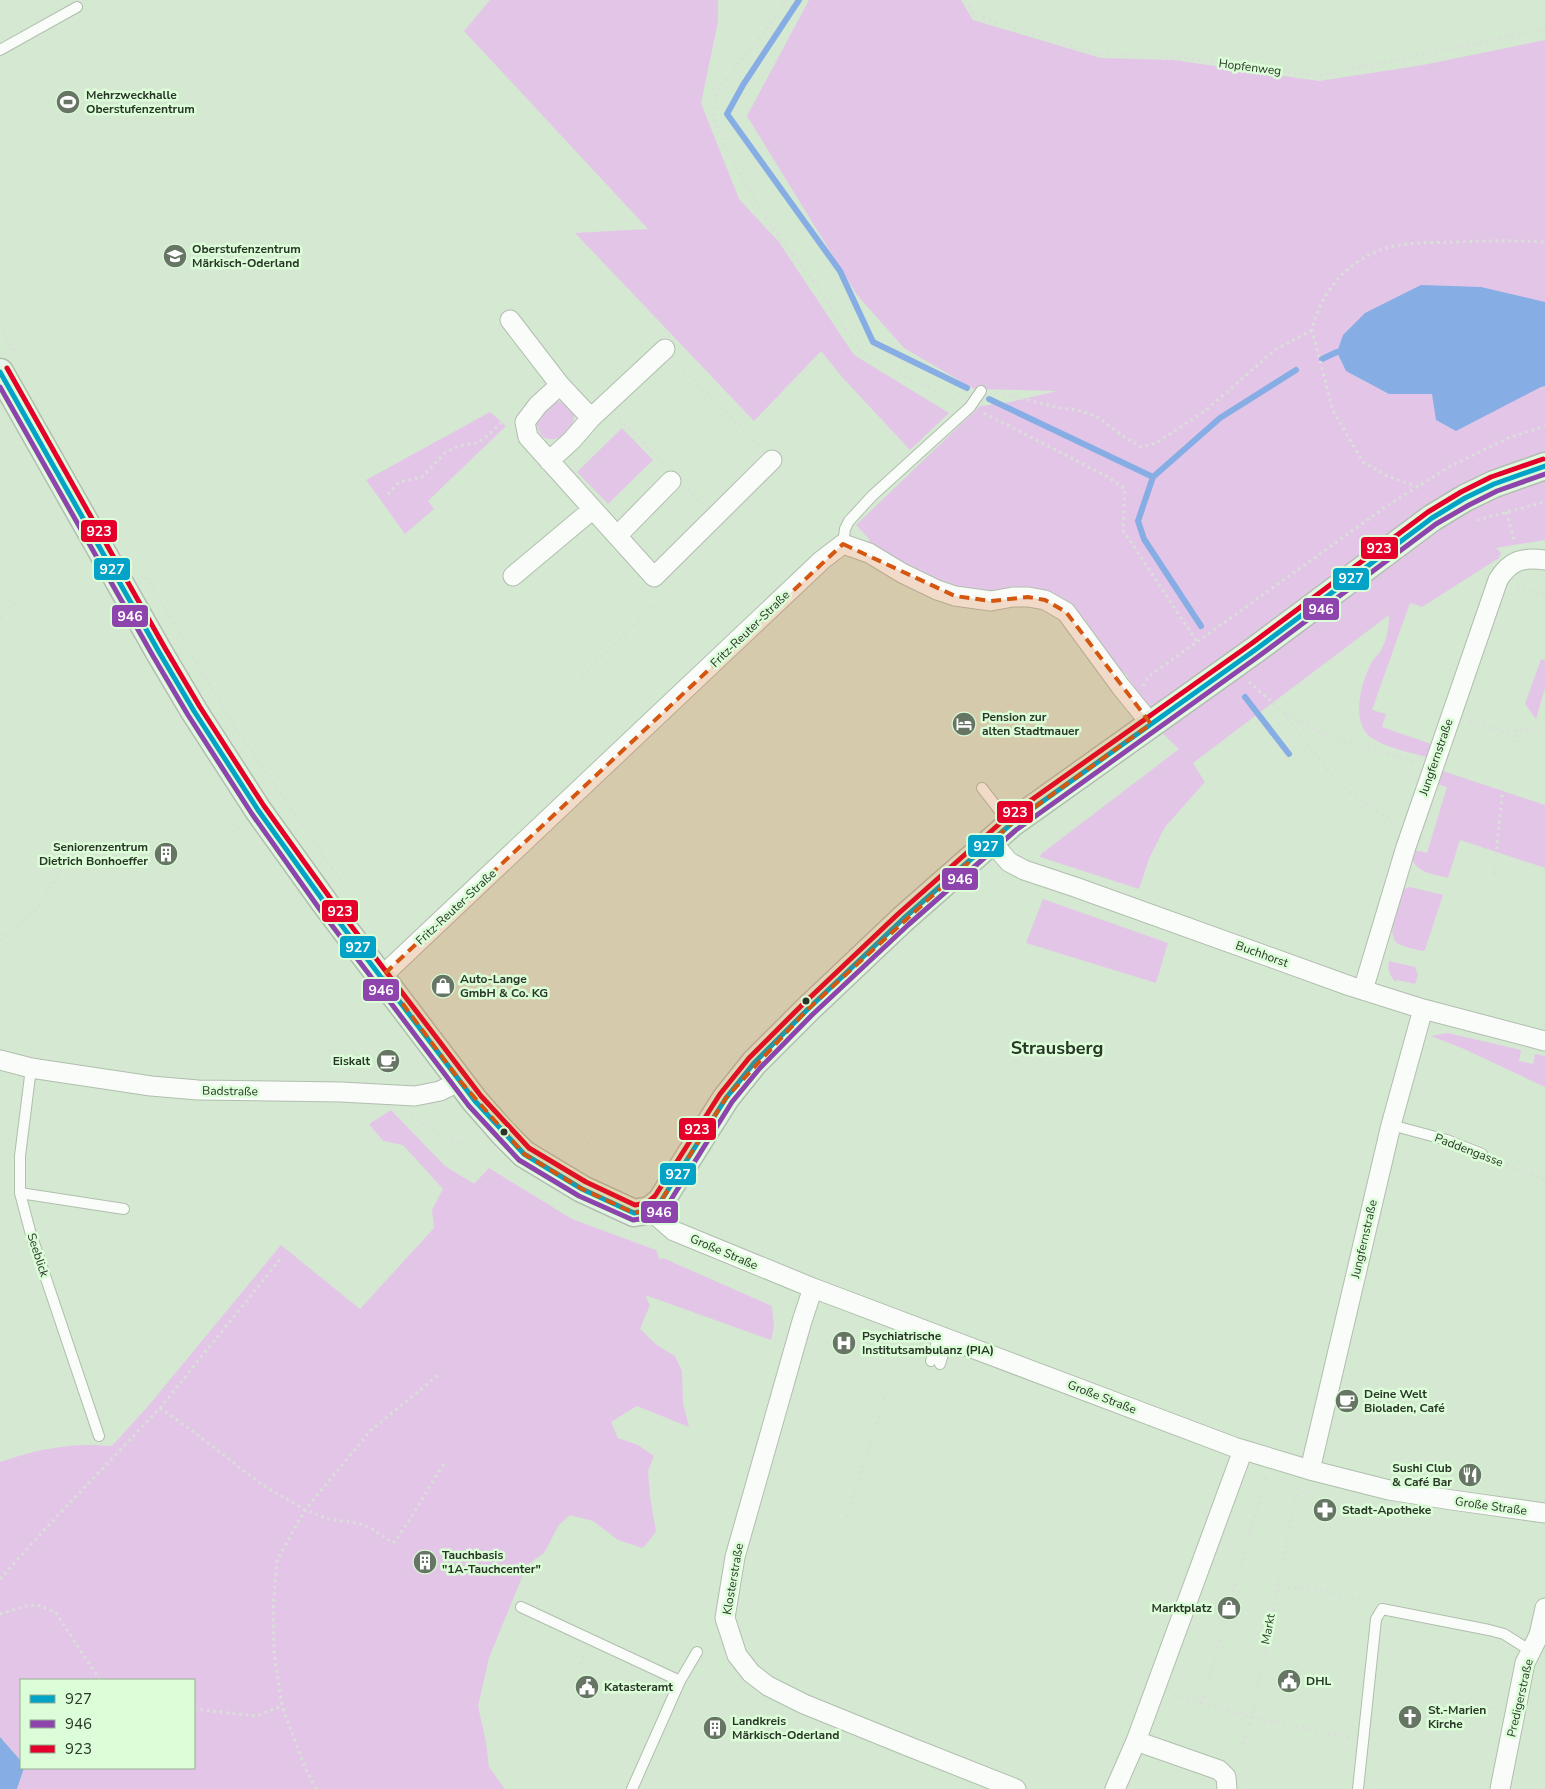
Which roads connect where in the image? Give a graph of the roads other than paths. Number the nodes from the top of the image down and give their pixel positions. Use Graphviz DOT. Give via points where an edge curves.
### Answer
graph roads {
  1 [pos="77,7"];
  2 [pos="0,50"];
  3 [pos="510,320"];
  4 [pos="665,349"];
  5 [pos="0,372"];
  6 [pos="560,385"];
  7 [pos="979,393"];
  8 [pos="590,418"];
  9 [pos="772,460"];
  10 [pos="549,461"];
  11 [pos="1545,466"];
  12 [pos="674,478"];
  13 [pos="593,510"];
  14 [pos="617,536"];
  15 [pos="843,544"];
  16 [pos="1545,560"];
  17 [pos="513,576"];
  18 [pos="1151,724"];
  19 [pos="982,788"];
  20 [pos="1011,824"];
  21 [pos="991,841"];
  22 [pos="382,976"];
  23 [pos="1363,990"];
  24 [pos="1423,1009"];
  25 [pos="1545,1041"];
  26 [pos="0,1060"];
  27 [pos="31,1068"];
  28 [pos="460,1081"];
  29 [pos="1391,1125"];
  30 [pos="1482,1154"];
  31 [pos="20,1193"];
  32 [pos="124,1209"];
  33 [pos="650,1210"];
  34 [pos="813,1288"];
  35 [pos="944,1338"];
  36 [pos="936,1362"];
  37 [pos="99,1436"];
  38 [pos="1243,1450"];
  39 [pos="1305,1469"];
  40 [pos="1545,1513"];
  41 [pos="521,1607"];
  42 [pos="1545,1608"];
  43 [pos="1531,1651"];
  44 [pos="697,1652"];
  45 [pos="680,1681"];
  46 [pos="1136,1741"];
  47 [pos="632,1789"];
  48 [pos="1016,1789"];
  49 [pos="1115,1789"];
  50 [pos="1227,1789"];
  51 [pos="1358,1789"];
  52 [pos="1500,1789"];
  1 -- 2 [label="lane"];
  3 -- 6 [label="street"];
  4 -- 8 [label="street"];
  5 -- 22 [label="street" via="194,711 258,810"];
  6 -- 8 [label="street"];
  6 -- 10 [label="street" via="525,422 528,437"];
  7 -- 15 [label="lane" via="970,406 849,521"];
  8 -- 10 [label="street"];
  9 -- 14 [label="street" via="654,577"];
  10 -- 13 [label="street"];
  11 -- 18 [label="street" via="1494,484 1432,518"];
  12 -- 14 [label="street"];
  13 -- 14 [label="street"];
  13 -- 17 [label="street"];
  15 -- 18 [label="street" via="869,553 902,573 955,596 991,601 1028,597 1045,600 1066,612"];
  15 -- 22 [label="street, Fritz-Reuter-Straße" via="822,560"];
  16 -- 23 [label="street, Jungfernstraße" via="1530,558 1513,563 1498,580 1432,768"];
  18 -- 20 [label="street"];
  19 -- 20 [label="lane"];
  20 -- 21 [label="street"];
  21 -- 23 [label="street, Buchhorst" via="1009,862 1024,870"];
  21 -- 33 [label="street" via="903,919 754,1063 726,1098 662,1201"];
  22 -- 28 [label="street"];
  23 -- 24 [label="street, Buchhorst"];
  24 -- 25 [label="street, Buchhorst"];
  24 -- 29 [label="street, Jungfernstraße"];
  26 -- 27 [label="street, Badstraße"];
  27 -- 28 [label="street, Badstraße" via="151,1086 228,1091 415,1096 440,1092"];
  27 -- 31 [label="lane, Seeblick" via="20,1156"];
  28 -- 33 [label="street" via="524,1154 582,1190 634,1213"];
  29 -- 30 [label="lane, Paddengasse" via="1447,1140"];
  29 -- 39 [label="street, Jungfernstraße"];
  31 -- 32 [label="lane"];
  31 -- 37 [label="lane, Seeblick"];
  33 -- 34 [label="street, Große Straße" via="674,1231"];
  34 -- 35 [label="street, Große Straße"];
  34 -- 48 [label="street, Klosterstraße" via="735,1557 725,1618 737,1655 751,1673 775,1690 804,1704"];
  35 -- 36 [label="lane"];
  35 -- 38 [label="street, Große Straße"];
  38 -- 39 [label="street, Große Straße"];
  38 -- 46 [label="street"];
  39 -- 40 [label="street, Große Straße" via="1389,1490"];
  41 -- 45 [label="lane"];
  42 -- 43 [label="street, Predigerstraße" via="1540,1635"];
  43 -- 51 [label="lane" via="1504,1634 1382,1609 1376,1618"];
  43 -- 52 [label="street, Predigerstraße" via="1525,1663"];
  44 -- 45 [label="lane"];
  45 -- 47 [label="lane"];
  46 -- 49 [label="street"];
  46 -- 50 [label="street" via="1220,1770 1226,1777"];
}
